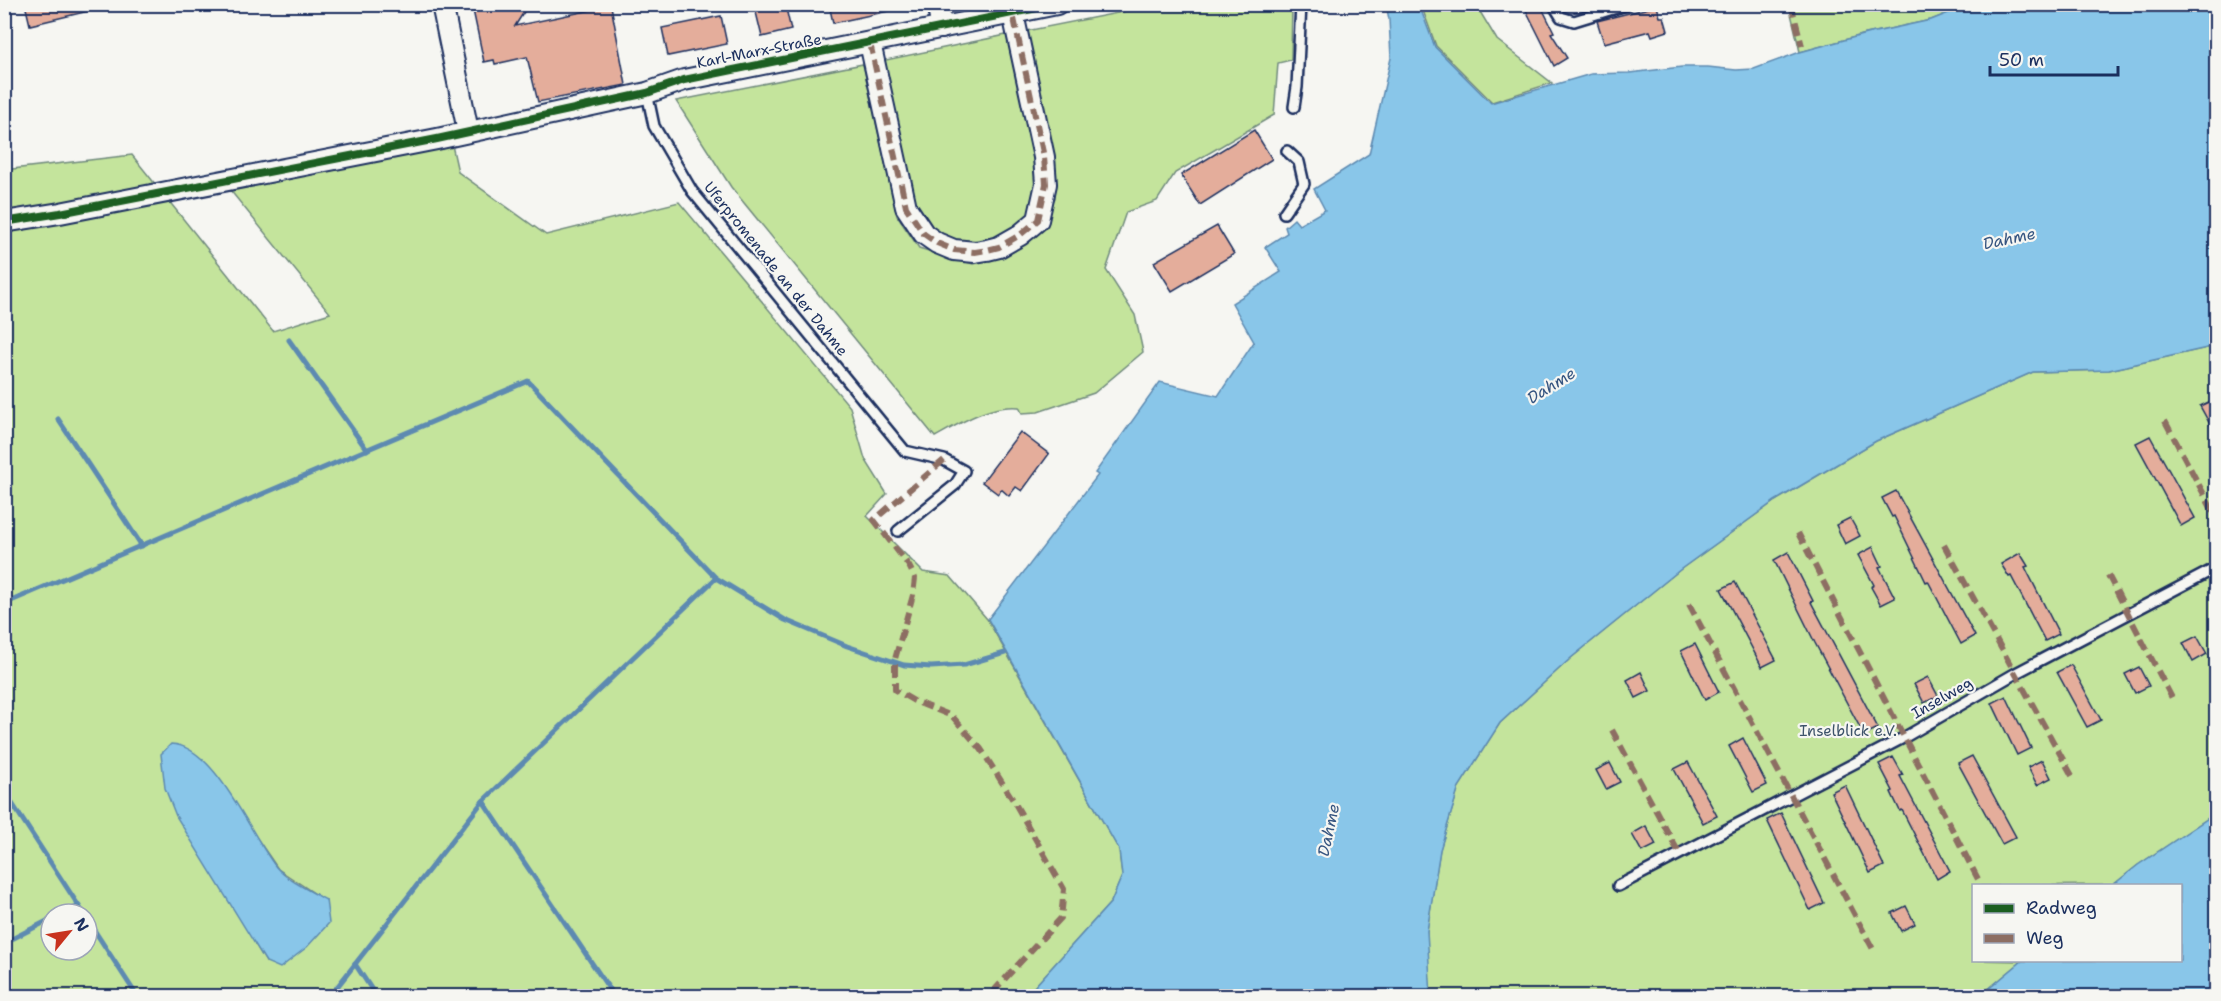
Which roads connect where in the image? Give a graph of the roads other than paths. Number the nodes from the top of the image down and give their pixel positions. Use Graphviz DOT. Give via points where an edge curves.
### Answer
graph roads {
  1 [pos="442,4"];
  2 [pos="937,4"];
  3 [pos="1057,4"];
  4 [pos="1301,4"];
  5 [pos="1553,4"];
  6 [pos="1629,4"];
  7 [pos="1013,14"];
  8 [pos="942,28"];
  9 [pos="870,43"];
  10 [pos="647,93"];
  11 [pos="1294,107"];
  12 [pos="468,131"];
  13 [pos="1287,151"];
  14 [pos="1284,213"];
  15 [pos="4,222"];
  16 [pos="898,531"];
  17 [pos="2217,568"];
  18 [pos="1618,886"];
  1 -- 12 [label="street"];
  2 -- 8 [label="street"];
  3 -- 7 [label="street, Karl-Marx-Straße"];
  4 -- 11 [label="lane"];
  5 -- 6 [label="lane" via="1562,17 1574,21"];
  7 -- 8 [label="street, Karl-Marx-Straße"];
  7 -- 9 [label="street" via="1046,184 1038,220 1020,235 987,250 954,250 937,243 924,234 906,207"];
  8 -- 9 [label="street, Karl-Marx-Straße"];
  9 -- 10 [label="street, Karl-Marx-Straße" via="684,80"];
  10 -- 12 [label="street, Karl-Marx-Straße"];
  10 -- 16 [label="lane, Uferpromenade an der Dahme" via="654,126 692,191 904,451 944,460 964,471 955,485"];
  12 -- 15 [label="street, Karl-Marx-Straße"];
  13 -- 14 [label="lane" via="1299,162 1304,184"];
  17 -- 18 [label="lane, Inselweg"];
}
